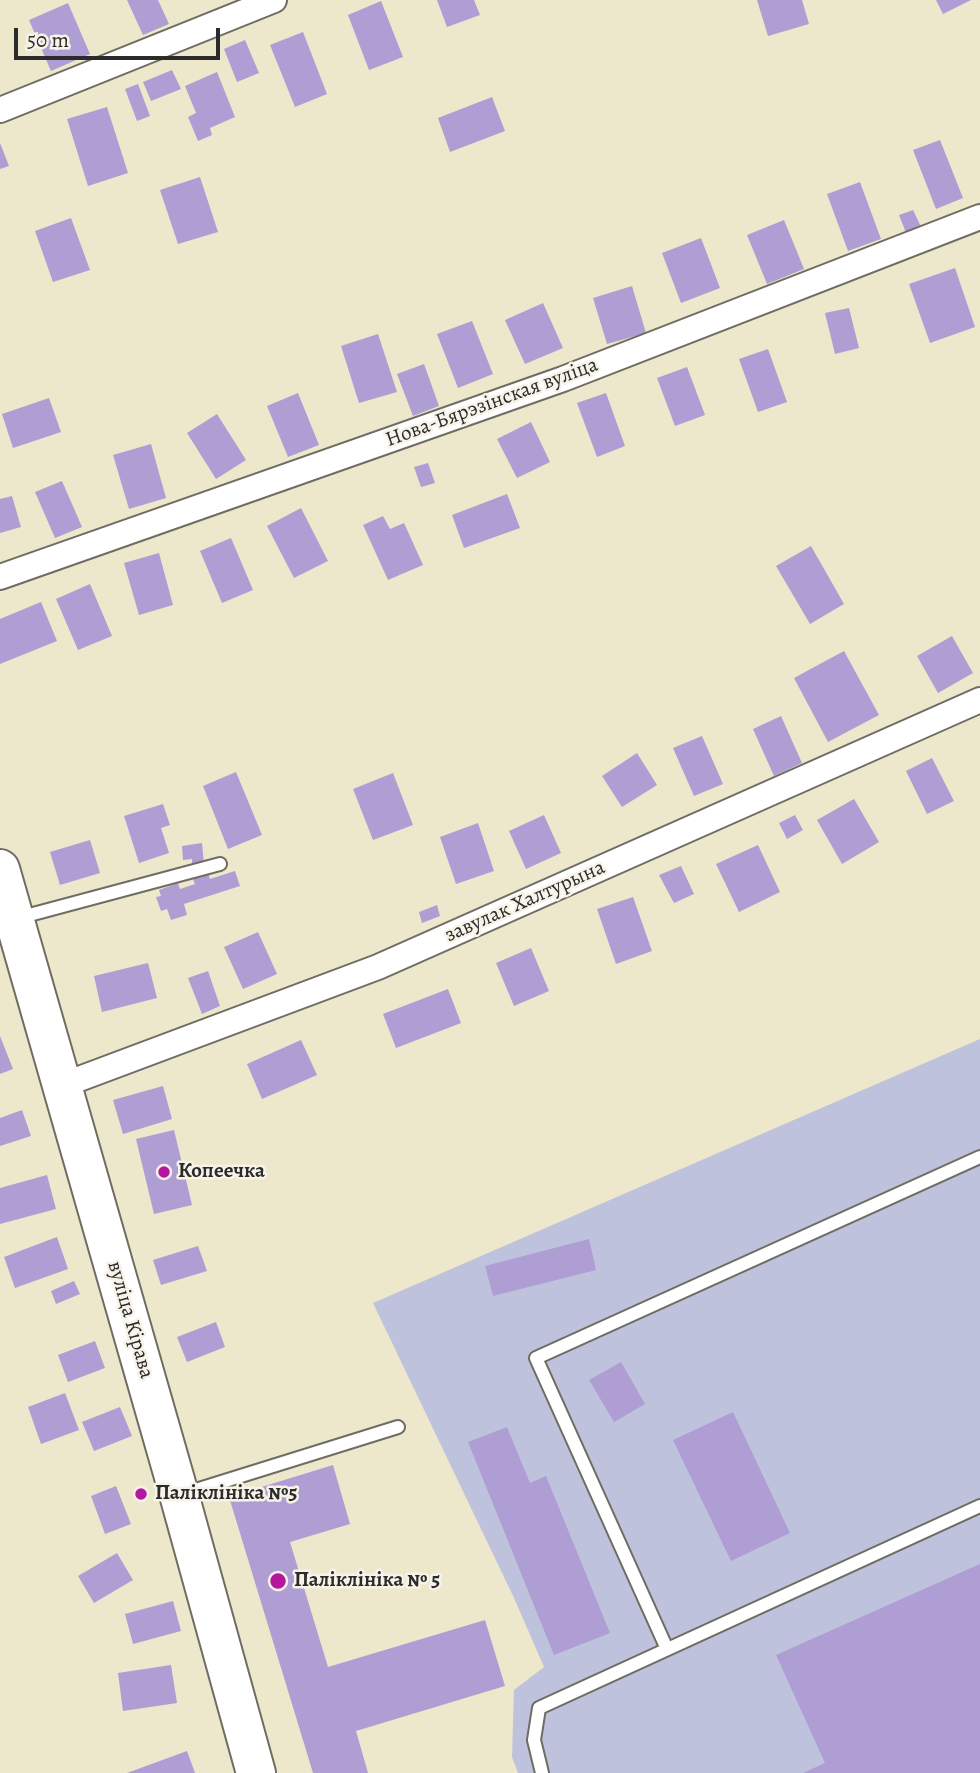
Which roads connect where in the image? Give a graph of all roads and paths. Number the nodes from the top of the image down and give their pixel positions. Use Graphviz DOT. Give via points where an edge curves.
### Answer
graph roads {
  1 [pos="274,0"];
  2 [pos="0,110"];
  3 [pos="980,217"];
  4 [pos="0,578"];
  5 [pos="980,700"];
  6 [pos="219,864"];
  7 [pos="0,869"];
  8 [pos="7,922"];
  9 [pos="63,1085"];
  10 [pos="980,1157"];
  11 [pos="398,1427"];
  12 [pos="179,1495"];
  13 [pos="980,1506"];
  14 [pos="667,1650"];
  15 [pos="256,1773"];
  16 [pos="542,1773"];
  1 -- 2 [label="street"];
  3 -- 4 [label="street, Нова-Бярэзінская вуліца" via="563,379"];
  5 -- 9 [label="street, завулак Халтурына" via="378,967"];
  6 -- 8 [label="lane"];
  7 -- 8 [label="main road, вуліца Кірава"];
  8 -- 9 [label="main road, вуліца Кірава"];
  9 -- 12 [label="main road, вуліца Кірава"];
  10 -- 14 [label="lane" via="536,1358"];
  11 -- 12 [label="lane"];
  12 -- 15 [label="main road, вуліца Кірава"];
  13 -- 14 [label="lane"];
  14 -- 16 [label="lane" via="538,1708 534,1740"];
}
